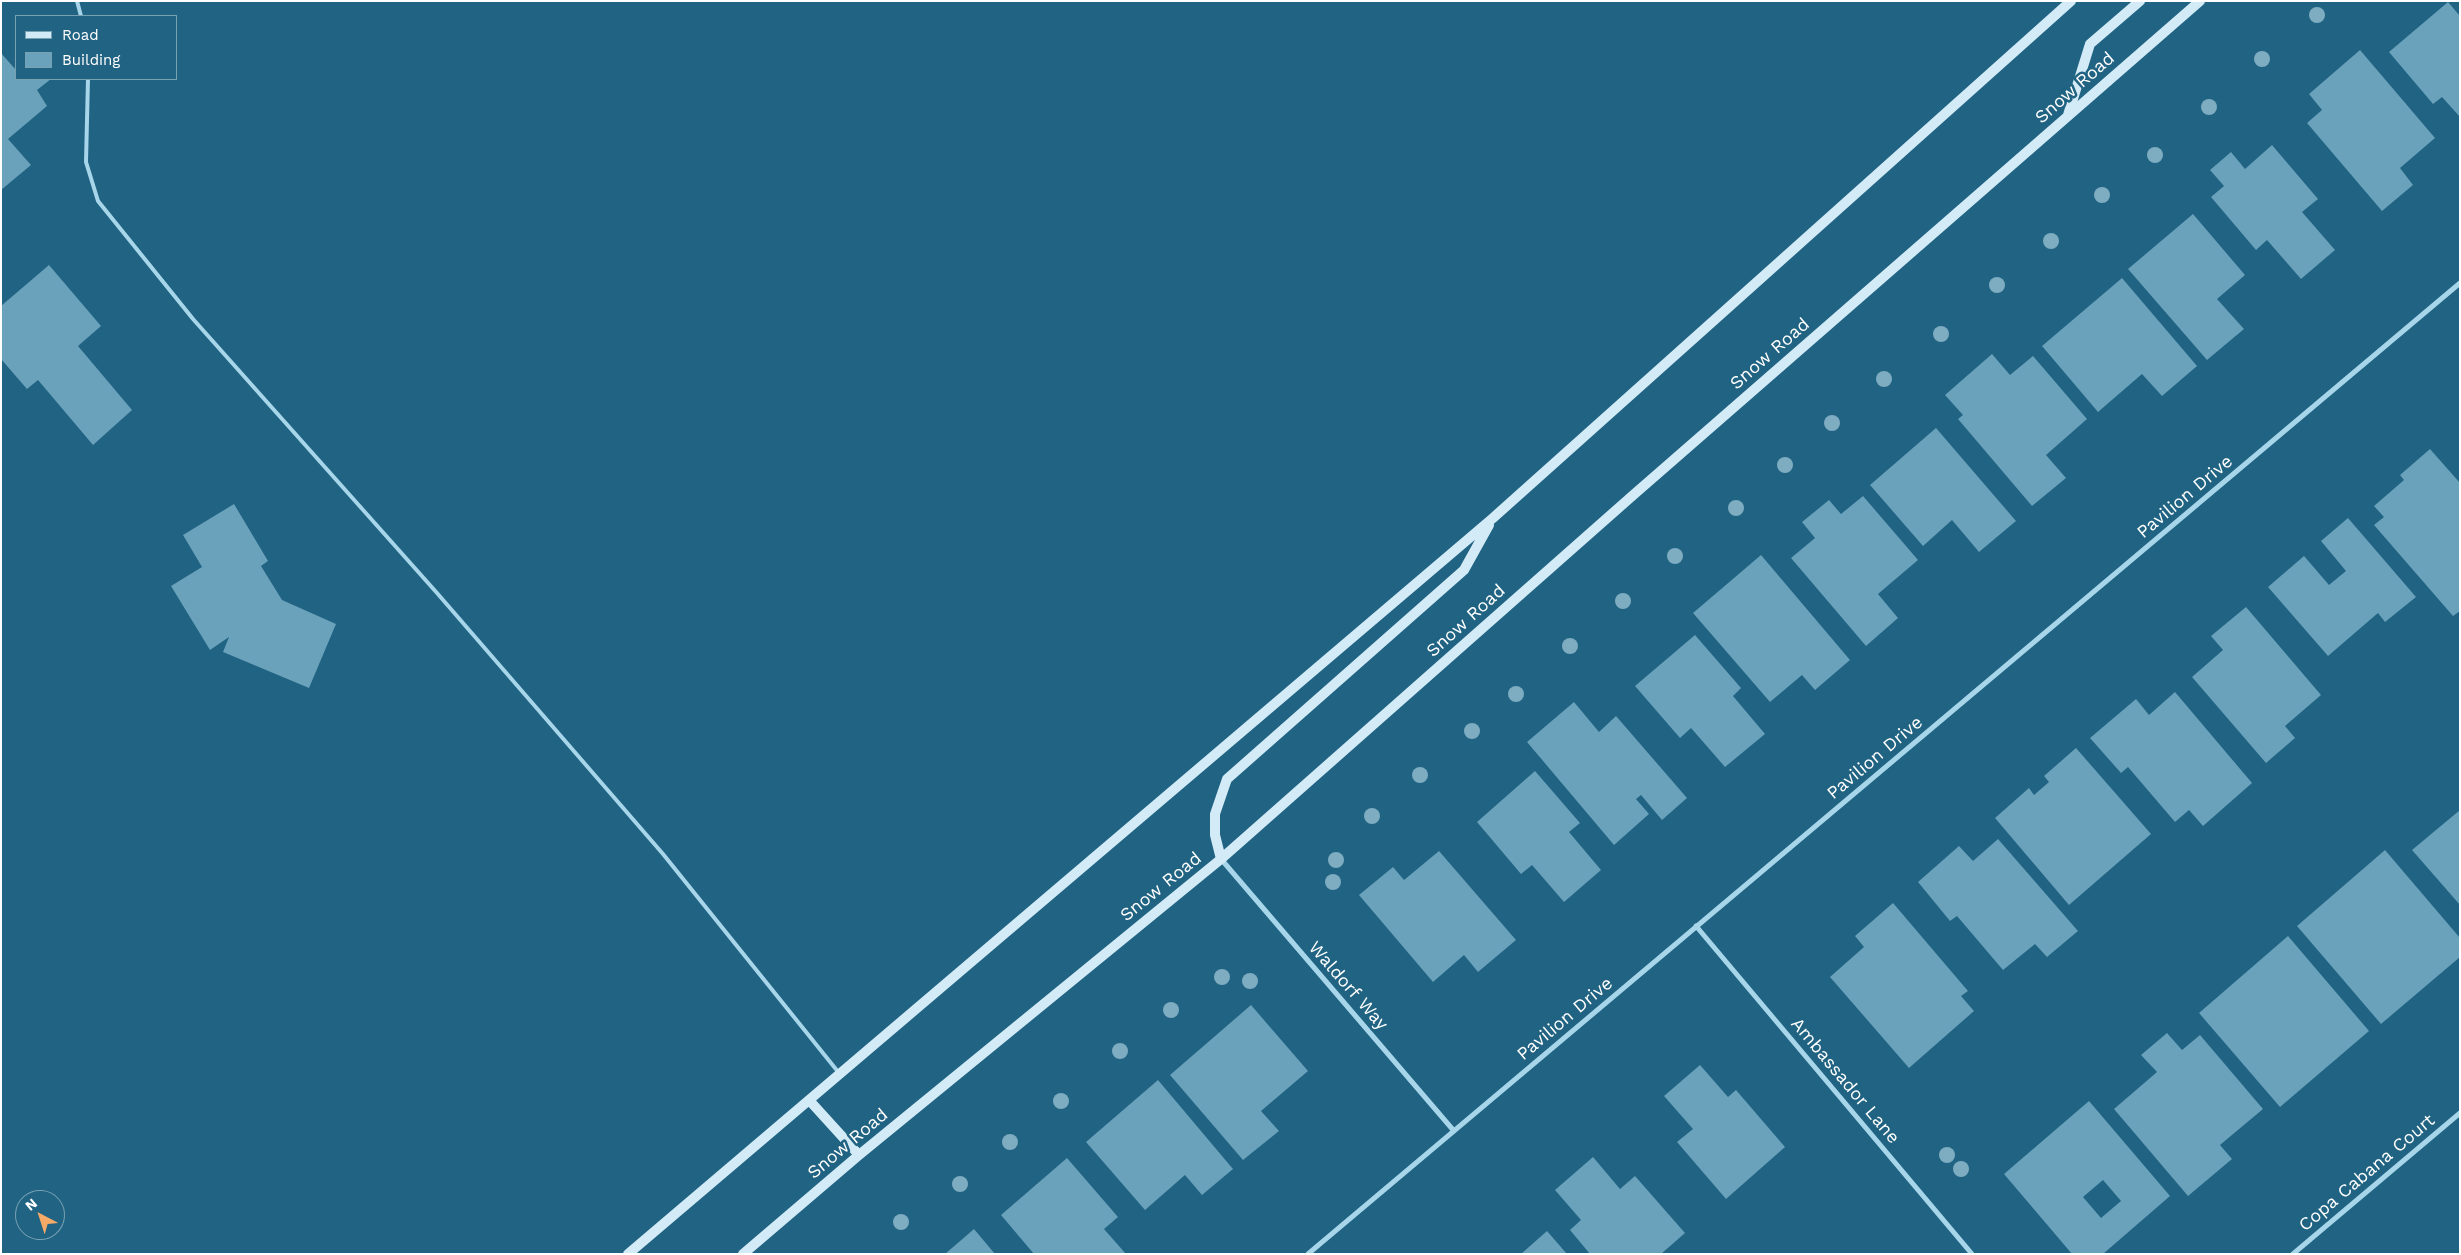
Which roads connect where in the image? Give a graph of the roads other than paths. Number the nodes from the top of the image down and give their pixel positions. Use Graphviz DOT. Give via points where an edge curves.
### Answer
graph roads {
  1 [pos="77,1"];
  2 [pos="2071,1"];
  3 [pos="2140,1"];
  4 [pos="2200,1"];
  5 [pos="81,15"];
  6 [pos="88,80"];
  7 [pos="2068,116"];
  8 [pos="2460,282"];
  9 [pos="1493,518"];
  10 [pos="1221,859"];
  11 [pos="1696,926"];
  12 [pos="839,1073"];
  13 [pos="808,1100"];
  14 [pos="2460,1113"];
  15 [pos="1454,1131"];
  16 [pos="859,1155"];
  17 [pos="628,1254"];
  18 [pos="743,1254"];
  19 [pos="1308,1254"];
  20 [pos="1972,1254"];
  21 [pos="2293,1254"];
  1 -- 5 [label="lane"];
  2 -- 9 [label="main road"];
  3 -- 7 [label="main road" via="2090,44"];
  4 -- 7 [label="main road, Snow Road"];
  6 -- 12 [label="lane" via="86,162 98,201 193,319 663,854"];
  7 -- 10 [label="main road, Snow Road"];
  8 -- 11 [label="street, Pavilion Drive"];
  9 -- 10 [label="main road" via="1464,570 1227,779 1215,814"];
  9 -- 12 [label="main road"];
  10 -- 15 [label="street, Waldorf Way"];
  10 -- 16 [label="main road, Snow Road"];
  11 -- 15 [label="street, Pavilion Drive"];
  11 -- 20 [label="street, Ambassador Lane"];
  12 -- 13 [label="main road"];
  13 -- 16 [label="main road"];
  13 -- 17 [label="main road"];
  14 -- 21 [label="street, Copa Cabana Court"];
  15 -- 19 [label="street, Pavilion Drive"];
  16 -- 18 [label="main road, Snow Road"];
}
